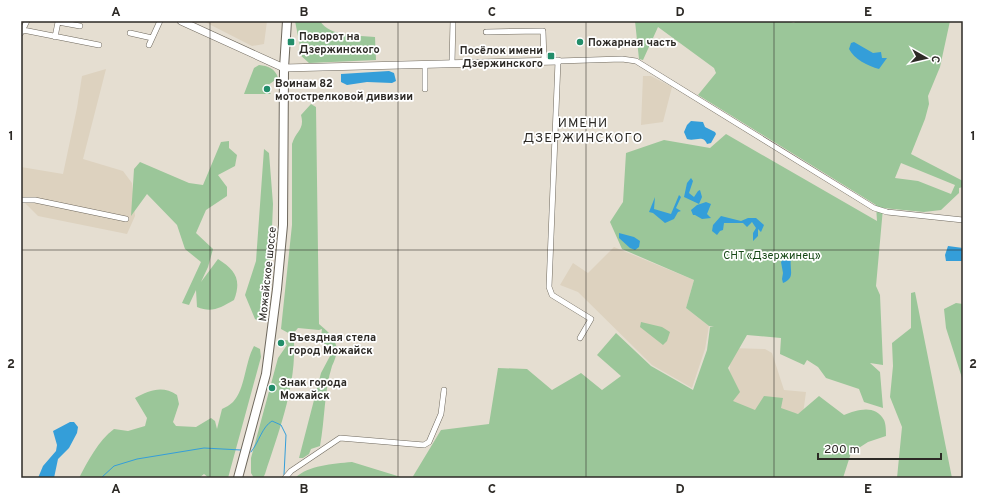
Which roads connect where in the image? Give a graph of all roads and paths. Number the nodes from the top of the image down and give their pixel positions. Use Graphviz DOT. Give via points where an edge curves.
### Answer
graph roads {
  1 [pos="27,21"];
  2 [pos="160,21"];
  3 [pos="181,21"];
  4 [pos="287,21"];
  5 [pos="453,21"];
  6 [pos="80,26"];
  7 [pos="22,32"];
  8 [pos="486,32"];
  9 [pos="130,34"];
  10 [pos="55,37"];
  11 [pos="152,38"];
  12 [pos="100,45"];
  13 [pos="149,45"];
  14 [pos="544,61"];
  15 [pos="558,61"];
  16 [pos="452,63"];
  17 [pos="425,64"];
  18 [pos="284,68"];
  19 [pos="425,89"];
  20 [pos="21,200"];
  21 [pos="126,219"];
  22 [pos="963,220"];
  23 [pos="580,338"];
  24 [pos="444,390"];
  25 [pos="238,478"];
  26 [pos="284,478"];
  1 -- 7 [label="street"];
  2 -- 11 [label="street"];
  3 -- 18 [label="street"];
  4 -- 18 [label="main road, Можайское шоссе"];
  5 -- 16 [label="street"];
  6 -- 10 [label="street" via="58,22"];
  7 -- 10 [label="street"];
  8 -- 14 [label="street" via="543,31"];
  9 -- 11 [label="street"];
  10 -- 12 [label="street"];
  11 -- 13 [label="street"];
  14 -- 15 [label="street"];
  14 -- 16 [label="street"];
  15 -- 22 [label="street" via="622,59 640,62 874,208 887,212"];
  15 -- 23 [label="street" via="549,287 552,294 591,319"];
  16 -- 17 [label="street"];
  17 -- 18 [label="street"];
  17 -- 19 [label="street"];
  18 -- 25 [label="main road, Можайское шоссе" via="283,225 277,289 266,374"];
  20 -- 21 [label="street" via="34,200"];
  24 -- 26 [label="street" via="441,414 428,442 424,445 340,438 290,471"];
}
